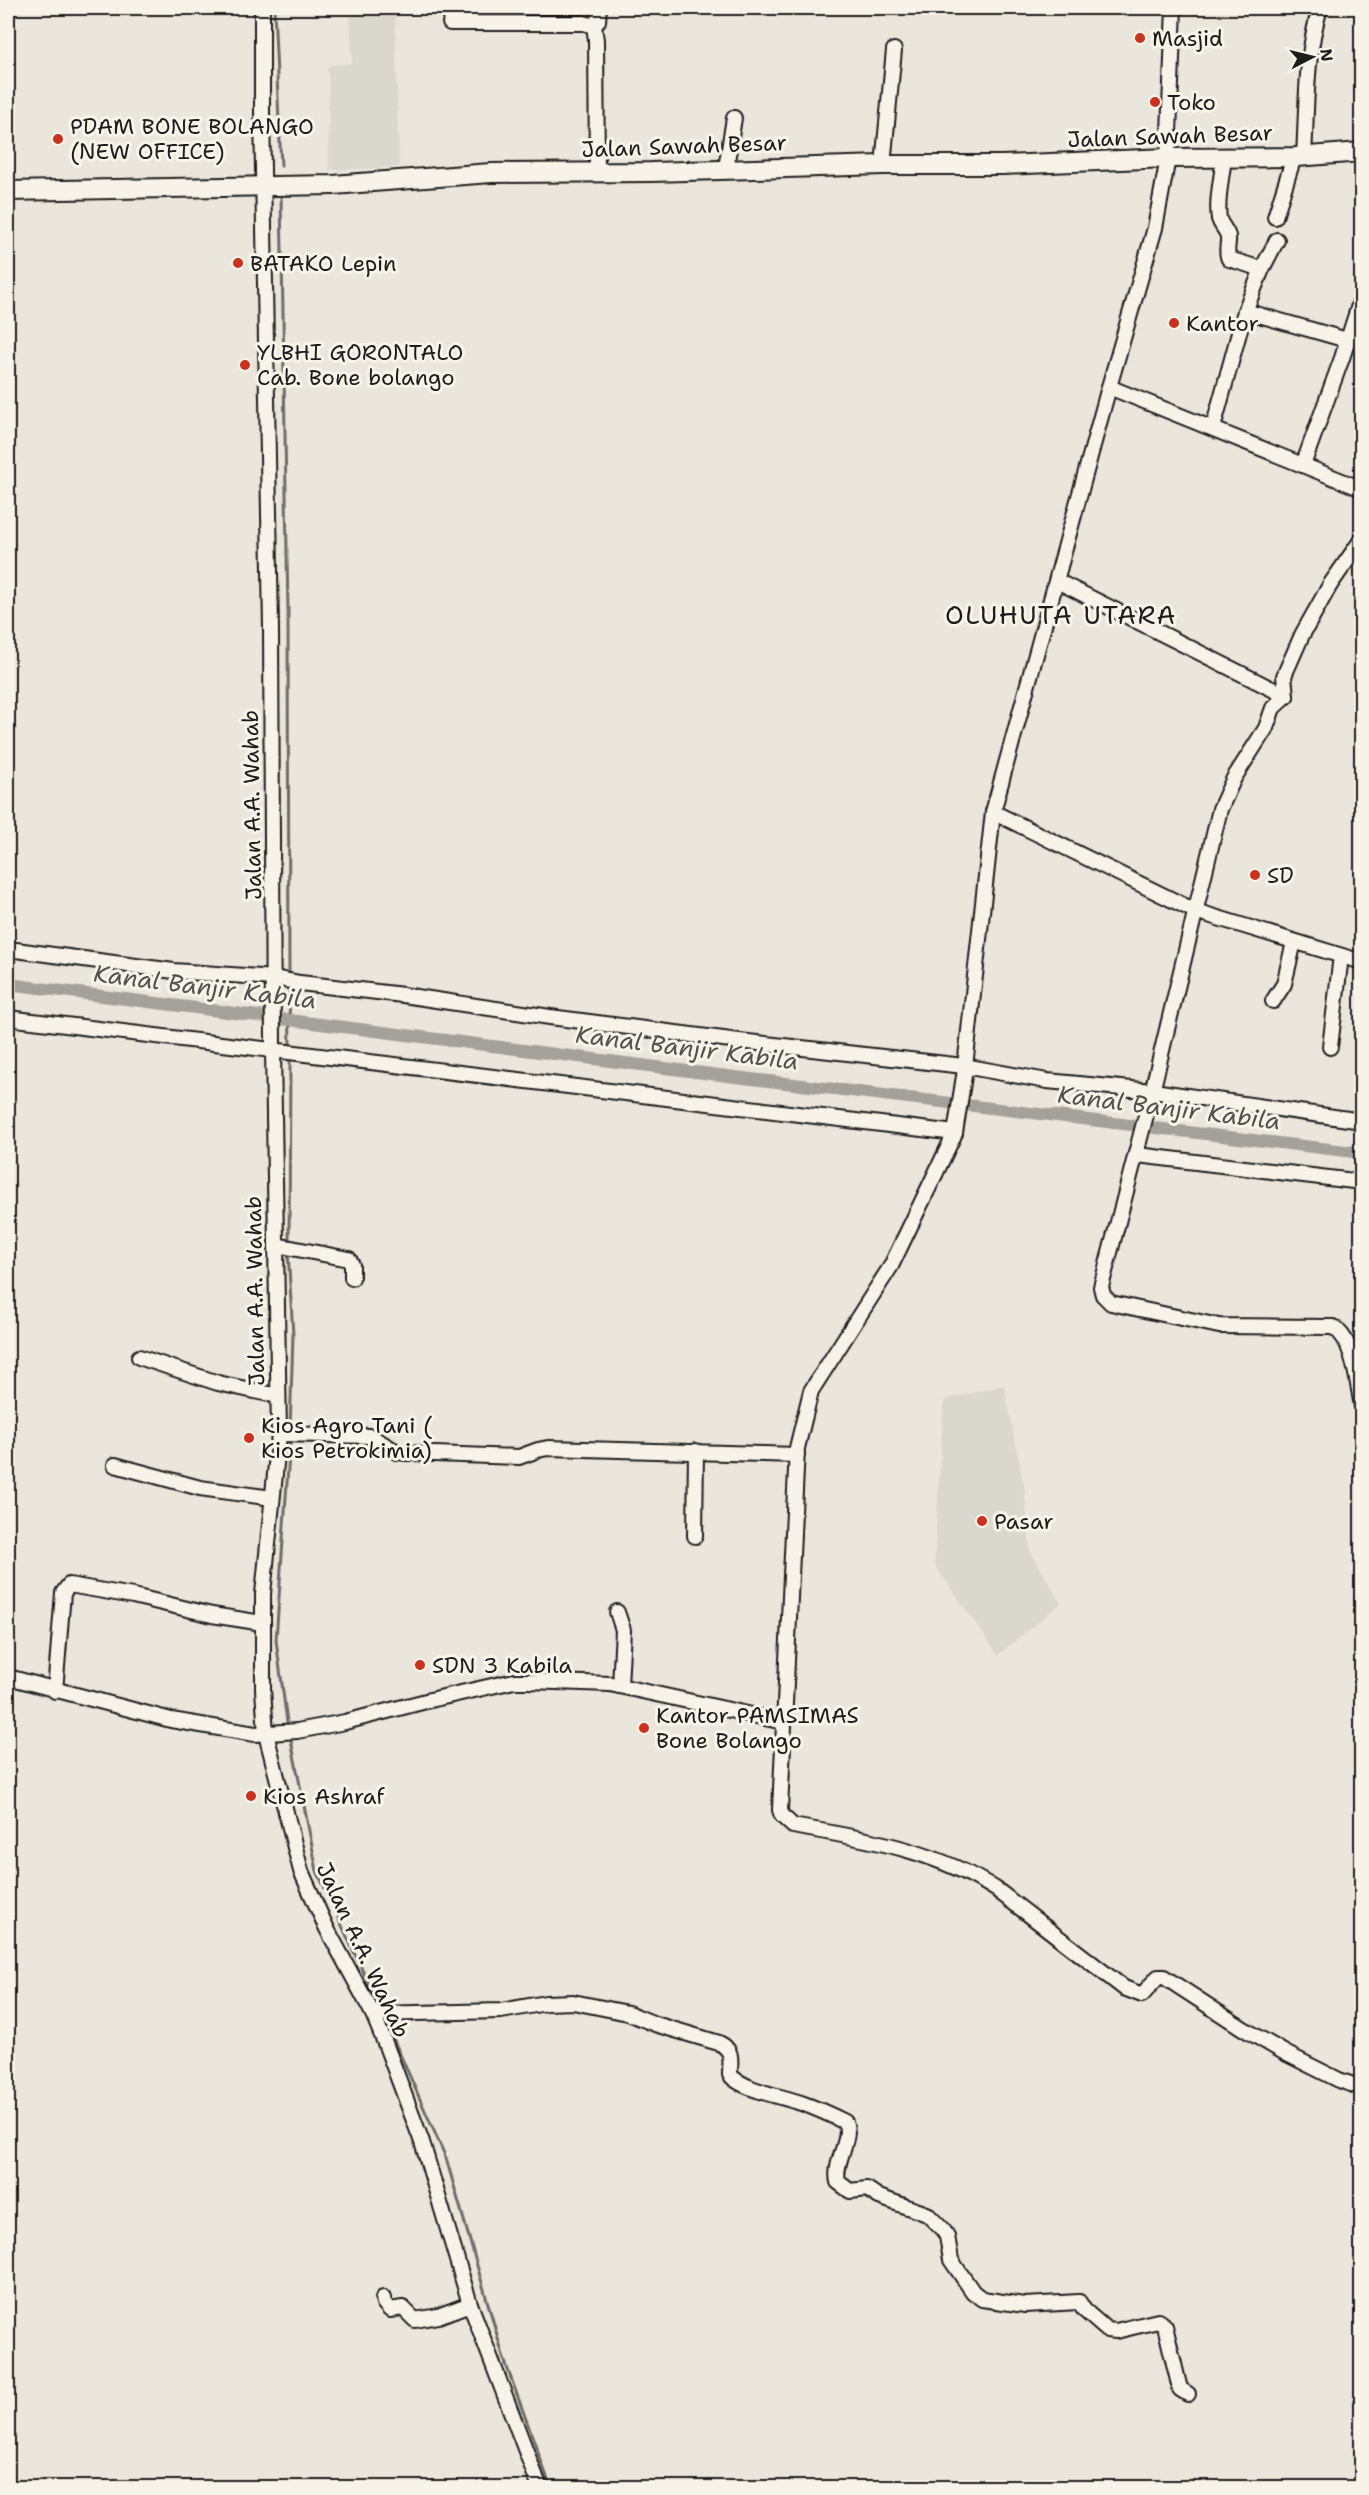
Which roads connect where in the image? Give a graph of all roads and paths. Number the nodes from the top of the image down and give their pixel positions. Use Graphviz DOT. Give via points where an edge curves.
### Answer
graph roads {
  1 [pos="262,8"];
  2 [pos="599,8"];
  3 [pos="1174,8"];
  4 [pos="1320,8"];
  5 [pos="450,23"];
  6 [pos="594,26"];
  7 [pos="894,50"];
  8 [pos="734,118"];
  9 [pos="1362,152"];
  10 [pos="1299,156"];
  11 [pos="1168,158"];
  12 [pos="1224,158"];
  13 [pos="883,165"];
  14 [pos="726,168"];
  15 [pos="597,173"];
  16 [pos="265,186"];
  17 [pos="8,191"];
  18 [pos="1275,217"];
  19 [pos="1277,240"];
  20 [pos="1262,269"];
  21 [pos="1362,296"];
  22 [pos="1245,311"];
  23 [pos="1347,340"];
  24 [pos="1109,387"];
  25 [pos="1213,428"];
  26 [pos="1303,465"];
  27 [pos="1362,489"];
  28 [pos="1362,539"];
  29 [pos="1056,581"];
  30 [pos="1286,696"];
  31 [pos="993,812"];
  32 [pos="1195,911"];
  33 [pos="1294,942"];
  34 [pos="8,949"];
  35 [pos="1341,956"];
  36 [pos="1361,962"];
  37 [pos="274,982"];
  38 [pos="1273,1001"];
  39 [pos="8,1018"];
  40 [pos="273,1043"];
  41 [pos="1330,1047"];
  42 [pos="964,1071"];
  43 [pos="1152,1094"];
  44 [pos="1362,1120"];
  45 [pos="956,1129"];
  46 [pos="1138,1149"];
  47 [pos="1362,1182"];
  48 [pos="285,1248"];
  49 [pos="352,1278"];
  50 [pos="140,1357"];
  51 [pos="278,1396"];
  52 [pos="1362,1406"];
  53 [pos="286,1435"];
  54 [pos="696,1451"];
  55 [pos="797,1455"];
  56 [pos="115,1464"];
  57 [pos="272,1497"];
  58 [pos="695,1536"];
  59 [pos="617,1612"];
  60 [pos="263,1623"];
  61 [pos="8,1677"];
  62 [pos="620,1686"];
  63 [pos="55,1691"];
  64 [pos="784,1722"];
  65 [pos="272,1734"];
  66 [pos="380,2014"];
  67 [pos="1362,2088"];
  68 [pos="383,2298"];
  69 [pos="470,2304"];
  70 [pos="1188,2394"];
  71 [pos="540,2487"];
  1 -- 16 [label="street, Jalan A.A. Wahab"];
  2 -- 6 [label="street"];
  3 -- 11 [label="street"];
  4 -- 10 [label="street" via="1312,35"];
  5 -- 6 [label="street"];
  6 -- 15 [label="street"];
  7 -- 13 [label="street"];
  8 -- 14 [label="street"];
  9 -- 10 [label="main road, Jalan Sawah Besar"];
  10 -- 12 [label="main road, Jalan Sawah Besar"];
  10 -- 18 [label="street"];
  11 -- 12 [label="main road, Jalan Sawah Besar"];
  11 -- 13 [label="main road, Jalan Sawah Besar"];
  11 -- 24 [label="street" via="1152,238"];
  12 -- 20 [label="street" via="1219,210 1220,222 1227,232 1227,255"];
  13 -- 14 [label="main road, Jalan Sawah Besar"];
  14 -- 15 [label="main road, Jalan Sawah Besar"];
  15 -- 16 [label="main road, Jalan Sawah Besar" via="491,173"];
  16 -- 17 [label="main road, Jalan Sawah Besar"];
  16 -- 37 [label="street, Jalan A.A. Wahab"];
  19 -- 20 [label="street"];
  20 -- 22 [label="street"];
  21 -- 23 [label="street"];
  22 -- 23 [label="street"];
  22 -- 25 [label="street"];
  23 -- 26 [label="street"];
  24 -- 25 [label="street"];
  24 -- 29 [label="street"];
  25 -- 26 [label="street"];
  26 -- 27 [label="street"];
  28 -- 30 [label="street" via="1302,635 1284,676"];
  29 -- 30 [label="street"];
  29 -- 31 [label="street"];
  30 -- 32 [label="street" via="1272,708 1266,728 1220,809"];
  31 -- 32 [label="street"];
  31 -- 42 [label="street"];
  32 -- 33 [label="street"];
  32 -- 43 [label="street"];
  33 -- 35 [label="street"];
  33 -- 38 [label="street" via="1284,984"];
  34 -- 37 [label="street"];
  35 -- 36 [label="street"];
  35 -- 41 [label="street"];
  37 -- 40 [label="street, Jalan A.A. Wahab"];
  37 -- 42 [label="street" via="402,995"];
  39 -- 40 [label="street"];
  40 -- 45 [label="street"];
  40 -- 48 [label="street, Jalan A.A. Wahab"];
  42 -- 43 [label="street"];
  42 -- 45 [label="street"];
  43 -- 44 [label="street"];
  43 -- 46 [label="street"];
  45 -- 55 [label="street" via="891,1266 811,1391"];
  46 -- 47 [label="street"];
  46 -- 52 [label="street" via="1101,1287 1103,1295 1111,1303 1219,1326 1333,1327 1346,1339"];
  48 -- 49 [label="street" via="348,1259"];
  48 -- 51 [label="street, Jalan A.A. Wahab"];
  50 -- 51 [label="street" via="218,1383"];
  51 -- 53 [label="street, Jalan A.A. Wahab"];
  53 -- 54 [label="street" via="370,1436 397,1452 407,1453 519,1457 548,1449"];
  53 -- 57 [label="street, Jalan A.A. Wahab"];
  54 -- 55 [label="street"];
  54 -- 58 [label="street"];
  55 -- 64 [label="street"];
  56 -- 57 [label="street" via="201,1488"];
  57 -- 60 [label="street, Jalan A.A. Wahab"];
  59 -- 62 [label="street" via="623,1630"];
  60 -- 63 [label="street" via="69,1585 63,1593"];
  60 -- 65 [label="street, Jalan A.A. Wahab" via="263,1689"];
  61 -- 63 [label="street"];
  62 -- 64 [label="street"];
  62 -- 65 [label="street" via="513,1682"];
  63 -- 65 [label="street" via="241,1734"];
  64 -- 67 [label="street" via="780,1810 793,1826 889,1843 978,1877 1124,1988 1142,1995 1158,1977 1164,1977 1287,2054"];
  65 -- 66 [label="street, Jalan A.A. Wahab" via="301,1871 327,1929"];
  66 -- 69 [label="street, Jalan A.A. Wahab"];
  66 -- 70 [label="street" via="501,2011 573,2002 628,2013 719,2043 731,2055 732,2078 845,2122 838,2182 849,2191 867,2189 927,2214 947,2236 951,2260 972,2292 992,2302 1079,2302 1107,2330 1158,2321 1166,2326 1180,2389"];
  68 -- 69 [label="street" via="390,2310 403,2308 416,2320"];
  69 -- 71 [label="street, Jalan A.A. Wahab"];
}
